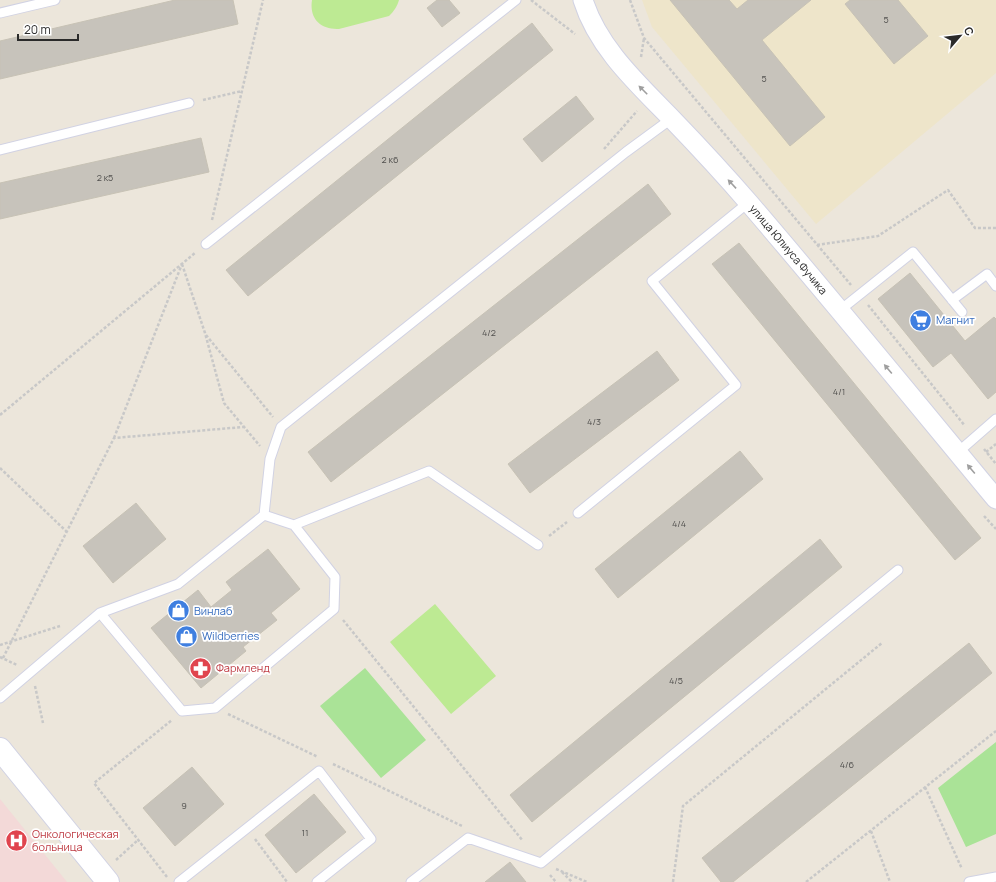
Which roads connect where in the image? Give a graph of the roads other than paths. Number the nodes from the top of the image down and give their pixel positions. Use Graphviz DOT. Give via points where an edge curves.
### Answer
graph roads {
  1 [pos="56,0"];
  2 [pos="516,0"];
  3 [pos="583,0"];
  4 [pos="0,12"];
  5 [pos="189,103"];
  6 [pos="672,119"];
  7 [pos="0,150"];
  8 [pos="748,202"];
  9 [pos="206,244"];
  10 [pos="996,286"];
  11 [pos="952,300"];
  12 [pos="839,311"];
  13 [pos="962,312"];
  14 [pos="996,419"];
  15 [pos="957,453"];
  16 [pos="996,499"];
  17 [pos="578,513"];
  18 [pos="264,515"];
  19 [pos="294,525"];
  20 [pos="538,545"];
  21 [pos="898,570"];
  22 [pos="100,613"];
  23 [pos="0,698"];
  24 [pos="0,749"];
  25 [pos="110,873"];
  26 [pos="996,877"];
  27 [pos="967,879"];
  28 [pos="179,882"];
  29 [pos="317,882"];
  30 [pos="411,882"];
  1 -- 4 [label="lane"];
  2 -- 9 [label="lane"];
  6 -- 3 [label="street, улица Юлиуса Фучика, one-way" via="637,84 606,47"];
  5 -- 7 [label="lane"];
  8 -- 6 [label="street, улица Юлиуса Фучика, one-way"];
  6 -- 18 [label="lane" via="626,152 281,427 270,459"];
  8 -- 12 [label="street, улица Юлиуса Фучика"];
  8 -- 17 [label="lane" via="652,281 736,385"];
  10 -- 11 [label="lane" via="987,274"];
  11 -- 12 [label="lane" via="913,252"];
  11 -- 13 [label="lane"];
  15 -- 12 [label="street, улица Юлиуса Фучика, one-way"];
  14 -- 15 [label="lane"];
  16 -- 15 [label="street, улица Юлиуса Фучика, one-way"];
  18 -- 19 [label="lane"];
  18 -- 22 [label="lane" via="178,584"];
  19 -- 20 [label="lane" via="429,472"];
  19 -- 22 [label="lane" via="335,577 334,609 215,708 182,711"];
  21 -- 30 [label="lane" via="540,863 468,838"];
  22 -- 23 [label="lane"];
  24 -- 25 [label="street"];
  26 -- 27 [label="lane"];
  28 -- 29 [label="lane" via="318,771 370,838"];
}
